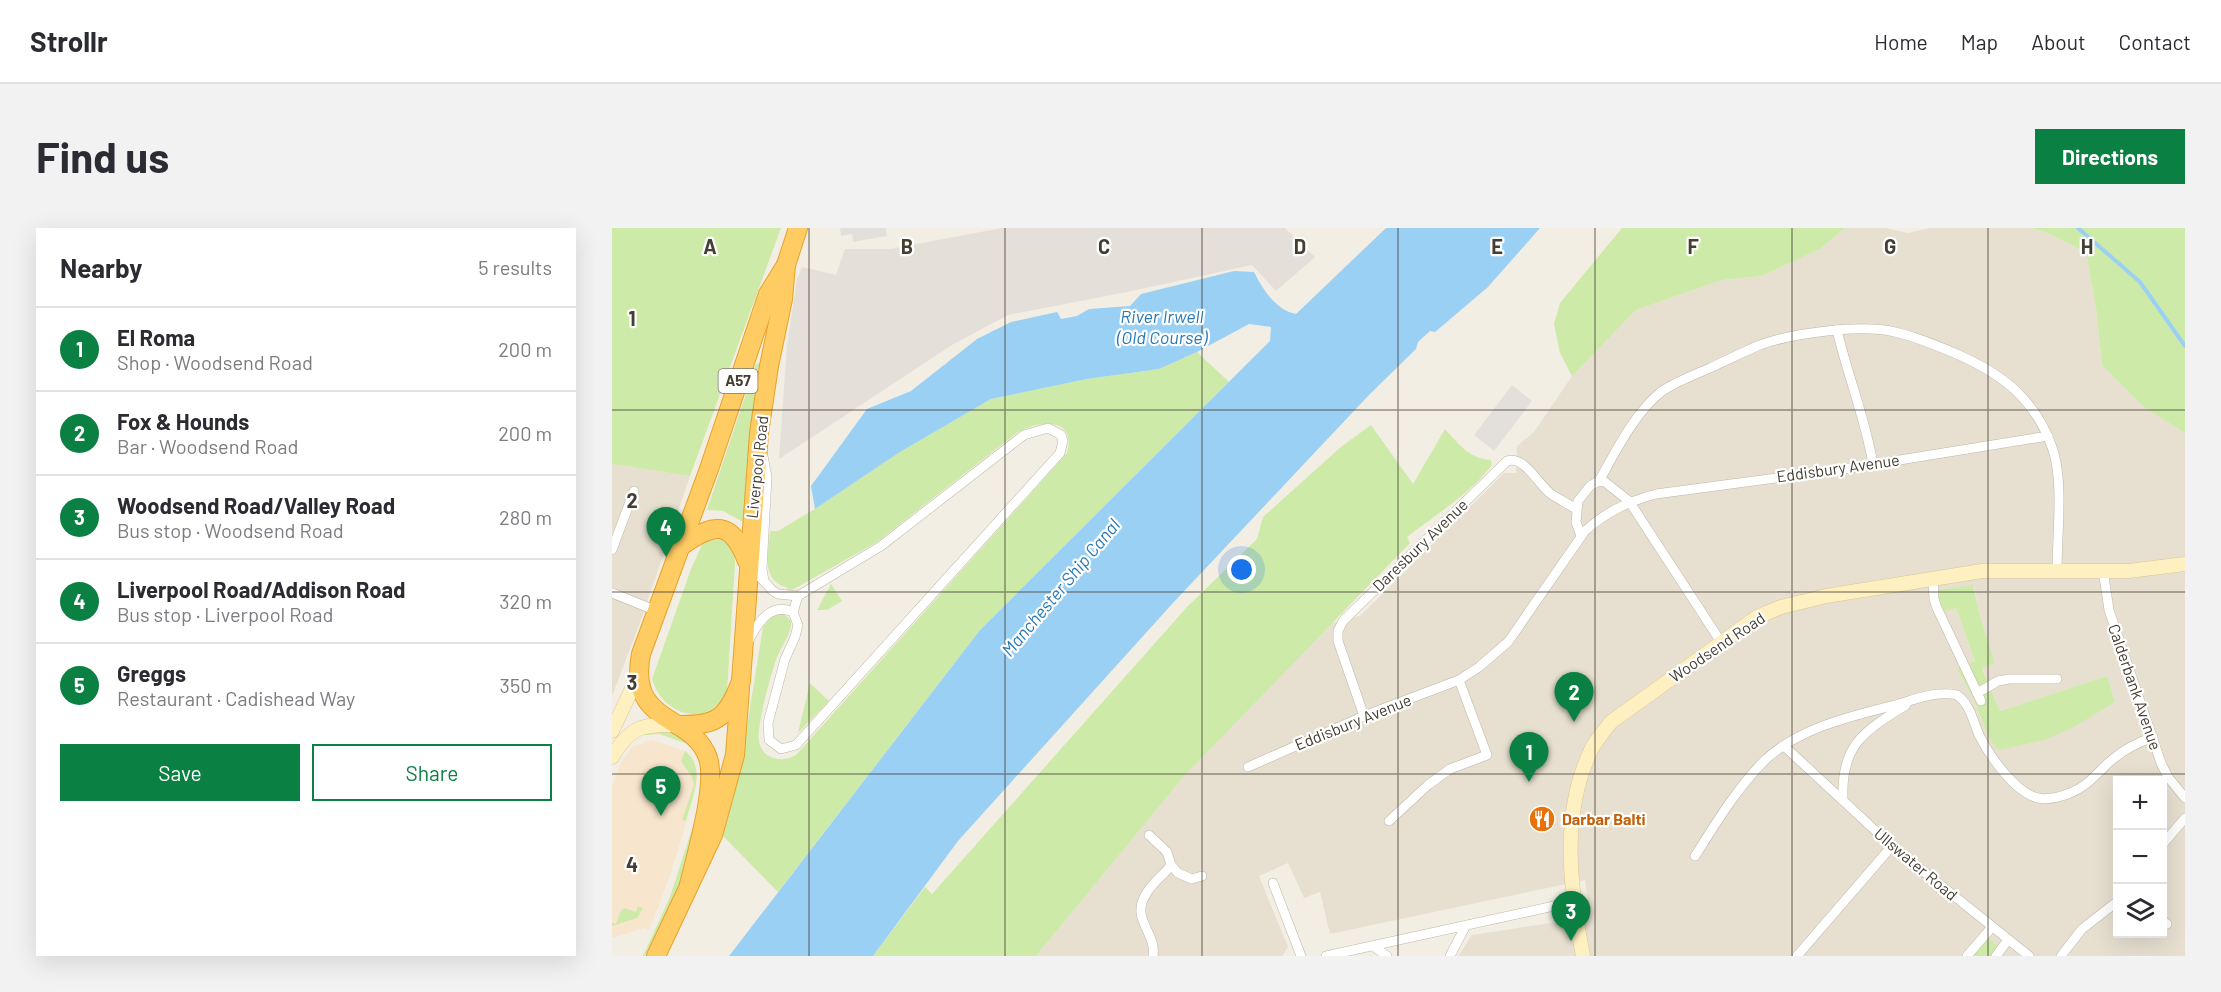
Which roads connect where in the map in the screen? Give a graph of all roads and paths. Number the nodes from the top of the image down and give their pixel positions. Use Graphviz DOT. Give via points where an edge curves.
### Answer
graph roads {
  1 [pos="798,228"];
  2 [pos="786,265"];
  3 [pos="1837,330"];
  4 [pos="759,433"];
  5 [pos="2048,436"];
  6 [pos="1873,464"];
  7 [pos="1599,481"];
  8 [pos="634,490"];
  9 [pos="1629,501"];
  10 [pos="1576,509"];
  11 [pos="1581,536"];
  12 [pos="681,546"];
  13 [pos="612,550"];
  14 [pos="748,563"];
  15 [pos="2185,564"];
  16 [pos="2057,570"];
  17 [pos="2103,570"];
  18 [pos="1933,579"];
  19 [pos="764,581"];
  20 [pos="612,593"];
  21 [pos="798,596"];
  22 [pos="657,611"];
  23 [pos="793,612"];
  24 [pos="1721,642"];
  25 [pos="743,650"];
  26 [pos="638,676"];
  27 [pos="2033,679"];
  28 [pos="1459,680"];
  29 [pos="2058,680"];
  30 [pos="741,681"];
  31 [pos="2032,691"];
  32 [pos="1914,700"];
  33 [pos="1364,716"];
  34 [pos="677,725"];
  35 [pos="612,731"];
  36 [pos="2153,737"];
  37 [pos="1784,746"];
  38 [pos="612,757"];
  39 [pos="1248,767"];
  40 [pos="1842,798"];
  41 [pos="2185,798"];
  42 [pos="2185,818"];
  43 [pos="1389,821"];
  44 [pos="1149,836"];
  45 [pos="2167,840"];
  46 [pos="1892,846"];
  47 [pos="1695,856"];
  48 [pos="1171,865"];
  49 [pos="1202,876"];
  50 [pos="1273,883"];
  51 [pos="689,885"];
  52 [pos="1572,902"];
  53 [pos="2113,904"];
  54 [pos="1465,927"];
  55 [pos="1992,927"];
  56 [pos="2008,940"];
  57 [pos="1373,946"];
  58 [pos="656,956"];
  59 [pos="1153,956"];
  60 [pos="1301,956"];
  61 [pos="1326,956"];
  62 [pos="1387,956"];
  63 [pos="1450,956"];
  64 [pos="1582,956"];
  65 [pos="1797,956"];
  66 [pos="1967,956"];
  67 [pos="1996,956"];
  68 [pos="2029,956"];
  69 [pos="2061,956"];
  1 -- 2 [label="highway, Liverpool Road / A57"];
  2 -- 4 [label="highway, Liverpool Road / A57"];
  2 -- 12 [label="highway, Liverpool Road / A57" via="768,294"];
  3 -- 5 [label="street" via="1893,332 1980,364 2009,382 2030,404"];
  3 -- 6 [label="street" via="1868,431"];
  3 -- 7 [label="street" via="1761,345 1662,392 1632,426"];
  4 -- 14 [label="highway, Liverpool Road / A57"];
  4 -- 19 [label="street" via="767,477"];
  5 -- 6 [label="street, Eddisbury Avenue"];
  5 -- 16 [label="street" via="2058,485"];
  6 -- 9 [label="street, Eddisbury Avenue"];
  7 -- 9 [label="street"];
  7 -- 10 [label="street" via="1584,492"];
  8 -- 13 [label="street"];
  9 -- 11 [label="street, Eddisbury Avenue" via="1601,517"];
  9 -- 24 [label="street"];
  10 -- 11 [label="street"];
  10 -- 33 [label="street, Daresbury Avenue" via="1550,493 1520,462 1512,459 1490,477 1343,621 1338,641"];
  11 -- 28 [label="street, Eddisbury Avenue" via="1508,642"];
  12 -- 14 [label="highway, A57" via="700,533 723,530 734,535"];
  12 -- 22 [label="highway, A57"];
  14 -- 19 [label="street"];
  14 -- 25 [label="highway, A57"];
  15 -- 17 [label="street, Woodsend Road" via="2158,569"];
  16 -- 17 [label="street, Woodsend Road"];
  16 -- 18 [label="street, Woodsend Road" via="1982,571"];
  17 -- 36 [label="street, Calderbank Avenue" via="2109,610"];
  18 -- 24 [label="street, Woodsend Road" via="1781,607 1757,617"];
  18 -- 27 [label="street" via="1937,608 1979,697 1998,681"];
  19 -- 21 [label="street" via="778,594"];
  20 -- 22 [label="street"];
  21 -- 23 [label="street"];
  21 -- 23 [label="street" via="881,546 1024,435 1047,428 1061,435 1060,453 796,745 781,749 769,740 768,723 798,624"];
  22 -- 26 [label="highway, A57" via="641,654"];
  23 -- 25 [label="street" via="785,608 771,610"];
  24 -- 52 [label="street, Woodsend Road" via="1611,722 1593,746 1570,826"];
  25 -- 30 [label="highway, A57"];
  26 -- 34 [label="highway, A57" via="653,709"];
  26 -- 35 [label="street"];
  27 -- 29 [label="street"];
  27 -- 31 [label="street"];
  28 -- 33 [label="street, Eddisbury Avenue"];
  28 -- 43 [label="street" via="1487,755 1450,769"];
  30 -- 34 [label="highway, A57" via="729,708 715,720 698,726"];
  30 -- 51 [label="highway, A57" via="739,725 730,776 713,835"];
  32 -- 36 [label="street" via="1957,694 2005,774 2035,798 2055,797 2085,785 2124,750"];
  32 -- 37 [label="street" via="1819,728"];
  32 -- 40 [label="street" via="1885,718 1853,747 1842,777"];
  33 -- 39 [label="street, Eddisbury Avenue"];
  34 -- 38 [label="street" via="634,731"];
  34 -- 51 [label="highway, A57" via="701,746 711,772"];
  36 -- 41 [label="street, Calderbank Avenue" via="2168,777"];
  37 -- 40 [label="street, Ullswater Road"];
  37 -- 47 [label="street" via="1767,759 1730,801"];
  40 -- 46 [label="street, Ullswater Road"];
  42 -- 45 [label="street"];
  44 -- 48 [label="street" via="1167,852"];
  46 -- 55 [label="street, Ullswater Road"];
  46 -- 65 [label="street"];
  48 -- 49 [label="street" via="1185,877"];
  48 -- 59 [label="street" via="1145,895 1141,909"];
  50 -- 60 [label="street"];
  51 -- 58 [label="highway, A57"];
  52 -- 54 [label="street"];
  52 -- 64 [label="street, Woodsend Road"];
  53 -- 69 [label="street" via="2082,928"];
  54 -- 57 [label="street"];
  54 -- 63 [label="street"];
  55 -- 56 [label="street, Ullswater Road"];
  55 -- 66 [label="street"];
  56 -- 67 [label="street"];
  56 -- 68 [label="street, Ullswater Road"];
  57 -- 61 [label="street"];
  57 -- 62 [label="street"];
}
